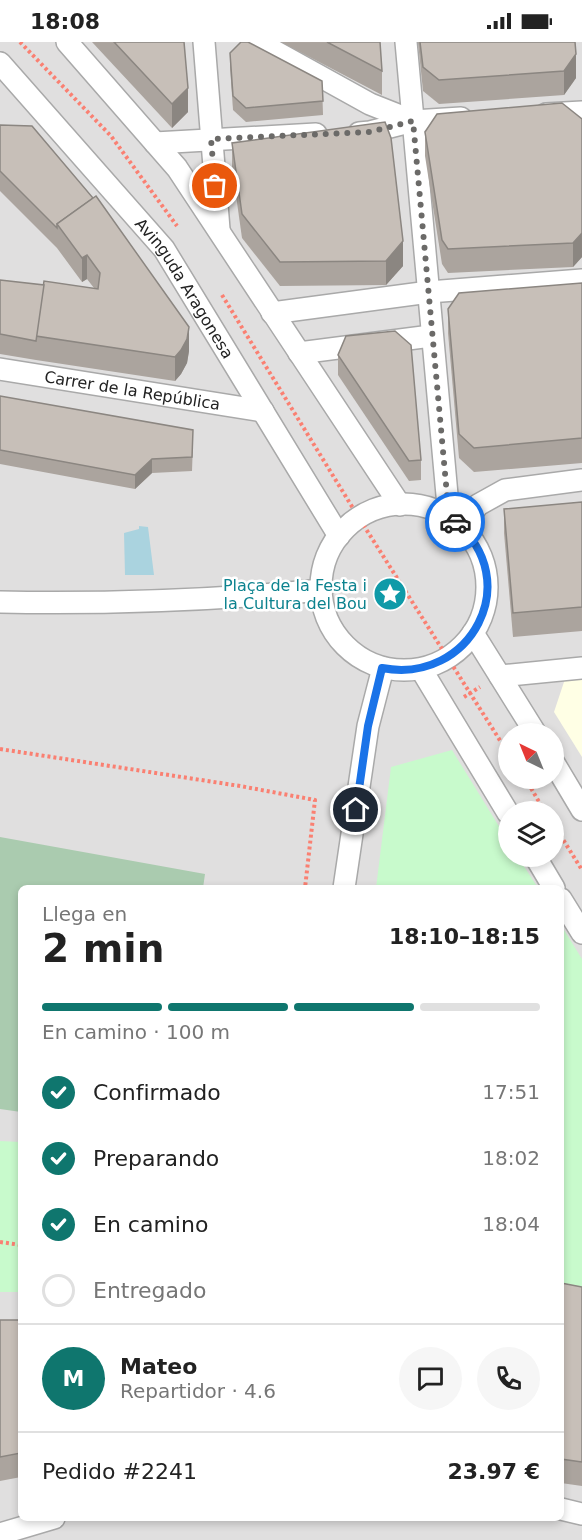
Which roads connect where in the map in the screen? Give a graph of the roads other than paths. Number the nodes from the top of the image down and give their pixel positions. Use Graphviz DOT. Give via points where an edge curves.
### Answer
graph roads {
  1 [pos="67,42"];
  2 [pos="204,42"];
  3 [pos="258,42"];
  4 [pos="405,42"];
  5 [pos="0,63"];
  6 [pos="582,112"];
  7 [pos="526,115"];
  8 [pos="481,117"];
  9 [pos="413,121"];
  10 [pos="211,139"];
  11 [pos="154,143"];
  12 [pos="219,232"];
  13 [pos="582,280"];
  14 [pos="429,292"];
  15 [pos="272,313"];
  16 [pos="431,336"];
  17 [pos="298,353"];
  18 [pos="0,369"];
  19 [pos="263,411"];
  20 [pos="582,480"];
  21 [pos="400,505"];
  22 [pos="455,522"];
  23 [pos="339,536"];
  24 [pos="322,590"];
  25 [pos="0,602"];
  26 [pos="473,633"];
  27 [pos="382,668"];
  28 [pos="582,668"];
  29 [pos="421,669"];
  30 [pos="500,676"];
  31 [pos="529,723"];
  32 [pos="564,780"];
  33 [pos="501,801"];
  34 [pos="582,810"];
  35 [pos="542,867"];
  36 [pos="344,885"];
  37 [pos="552,885"];
  38 [pos="564,904"];
  39 [pos="582,933"];
  40 [pos="564,1510"];
  41 [pos="582,1514"];
  42 [pos="44,1521"];
  43 [pos="0,1534"];
  1 -- 11 [label="street"];
  2 -- 10 [label="street"];
  3 -- 9 [label="street" via="370,104"];
  4 -- 9 [label="street"];
  5 -- 19 [label="street, Avinguda Aragonesa" via="164,249"];
  6 -- 7 [label="street"];
  8 -- 9 [label="street"];
  9 -- 10 [label="street" via="370,132"];
  9 -- 14 [label="street"];
  10 -- 11 [label="street"];
  10 -- 12 [label="street"];
  11 -- 12 [label="street" via="177,168"];
  12 -- 15 [label="street"];
  13 -- 14 [label="street"];
  14 -- 15 [label="street"];
  14 -- 16 [label="street"];
  15 -- 17 [label="street"];
  16 -- 17 [label="street"];
  16 -- 22 [label="street"];
  17 -- 21 [label="street"];
  18 -- 19 [label="street, Carrer de la República"];
  19 -- 23 [label="street, Avinguda Aragonesa"];
  20 -- 22 [label="street" via="505,490"];
  21 -- 22 [label="street" via="425,507"];
  21 -- 23 [label="street" via="379,508 359,518"];
  22 -- 26 [label="street" via="479,550 487,578 485,606"];
  23 -- 24 [label="street" via="324,567"];
  24 -- 25 [label="street" via="159,601"];
  24 -- 27 [label="street" via="326,613 336,634 351,651"];
  26 -- 29 [label="street" via="448,658"];
  26 -- 30 [label="street"];
  27 -- 29 [label="street"];
  27 -- 36 [label="street" via="368,726"];
  28 -- 30 [label="street"];
  29 -- 33 [label="street"];
  30 -- 31 [label="street"];
  32 -- 34 [label="street"];
  35 -- 37 [label="street"];
  38 -- 39 [label="street"];
  40 -- 41 [label="street"];
  42 -- 43 [label="street"];
}
